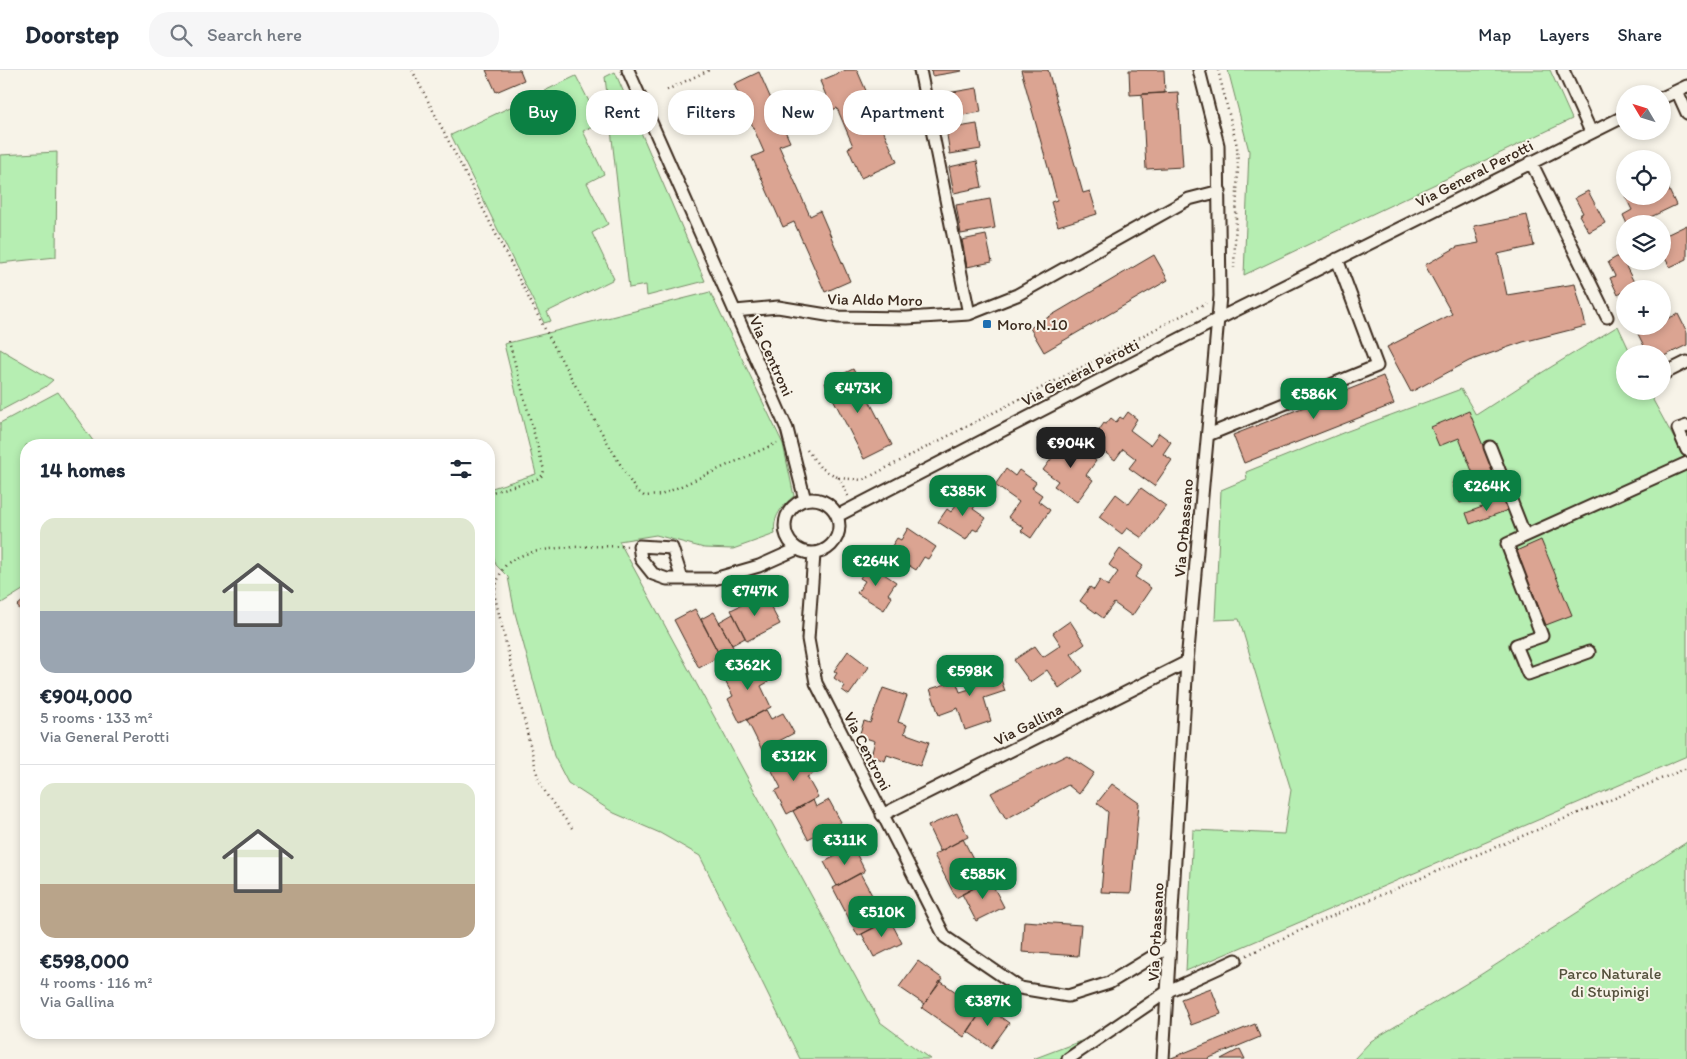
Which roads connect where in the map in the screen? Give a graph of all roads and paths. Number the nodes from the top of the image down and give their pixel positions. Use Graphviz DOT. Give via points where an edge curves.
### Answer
graph roads {
  1 [pos="412,70"];
  2 [pos="628,70"];
  3 [pos="709,70"];
  4 [pos="920,70"];
  5 [pos="1200,70"];
  6 [pos="1563,70"];
  7 [pos="1682,88"];
  8 [pos="667,90"];
  9 [pos="1687,113"];
  10 [pos="1616,120"];
  11 [pos="1592,132"];
  12 [pos="1531,162"];
  13 [pos="1220,191"];
  14 [pos="1337,259"];
  15 [pos="1220,296"];
  16 [pos="735,311"];
  17 [pos="969,314"];
  18 [pos="1607,317"];
  19 [pos="1218,319"];
  20 [pos="508,338"];
  21 [pos="1687,362"];
  22 [pos="1671,370"];
  23 [pos="1687,426"];
  24 [pos="1208,435"];
  25 [pos="789,438"];
  26 [pos="803,445"];
  27 [pos="1490,448"];
  28 [pos="1687,450"];
  29 [pos="1687,463"];
  30 [pos="839,478"];
  31 [pos="495,491"];
  32 [pos="805,500"];
  33 [pos="853,507"];
  34 [pos="837,516"];
  35 [pos="1525,536"];
  36 [pos="639,546"];
  37 [pos="797,550"];
  38 [pos="814,554"];
  39 [pos="682,579"];
  40 [pos="495,590"];
  41 [pos="495,597"];
  42 [pos="1589,652"];
  43 [pos="1187,662"];
  44 [pos="1687,768"];
  45 [pos="882,815"];
  46 [pos="572,828"];
  47 [pos="1170,946"];
  48 [pos="1236,960"];
  49 [pos="1168,991"];
  50 [pos="1068,1059"];
  51 [pos="1163,1059"];
  1 -- 25 [label="path" via="544,328 635,489 644,496 662,495"];
  2 -- 16 [label="street"];
  3 -- 8 [label="path"];
  4 -- 17 [label="street"];
  5 -- 13 [label="street, Via Orbassano" via="1218,144"];
  6 -- 11 [label="street"];
  7 -- 9 [label="street"];
  10 -- 11 [label="street, Via General Perotti"];
  11 -- 12 [label="street, Via General Perotti"];
  12 -- 14 [label="street, Via General Perotti"];
  12 -- 18 [label="street"];
  13 -- 15 [label="street, Via Orbassano"];
  13 -- 17 [label="street, Via Aldo Moro" via="1189,199 1016,294"];
  14 -- 19 [label="street, Via General Perotti"];
  14 -- 24 [label="street" via="1377,366"];
  15 -- 19 [label="street, Via Orbassano"];
  15 -- 30 [label="path" via="863,480"];
  16 -- 17 [label="street, Via Aldo Moro" via="778,307 839,317 907,318"];
  16 -- 25 [label="street, Via Centroni"];
  19 -- 24 [label="street, Via Orbassano"];
  19 -- 33 [label="street, Via General Perotti"];
  20 -- 31 [label="path" via="544,470 537,479"];
  21 -- 22 [label="street"];
  23 -- 28 [label="street" via="1678,430"];
  24 -- 43 [label="street, Via Orbassano"];
  25 -- 32 [label="street, Via Centroni"];
  26 -- 30 [label="path" via="820,468"];
  27 -- 35 [label="street"];
  29 -- 35 [label="street"];
  30 -- 33 [label="path"];
  32 -- 34 [label="street" via="826,503"];
  32 -- 37 [label="street" via="796,504 786,517 787,538"];
  33 -- 34 [label="street, Via General Perotti"];
  34 -- 38 [label="street" via="838,535 832,545"];
  35 -- 42 [label="street" via="1506,544 1542,636 1516,645 1528,674"];
  36 -- 39 [label="street" via="641,559 653,574 667,579"];
  36 -- 39 [label="street" via="672,548"];
  36 -- 40 [label="path" via="545,550 526,554 508,563 500,573"];
  37 -- 38 [label="street"];
  37 -- 39 [label="street" via="759,566 714,579"];
  38 -- 45 [label="street, Via Centroni" via="808,639 816,683"];
  41 -- 46 [label="path" via="538,778"];
  43 -- 45 [label="street, Via Gallina"];
  43 -- 47 [label="street, Via Orbassano"];
  44 -- 48 [label="path" via="1328,917"];
  45 -- 47 [label="street, Via Centroni" via="945,937 1020,988 1068,996 1109,983"];
  47 -- 49 [label="street, Via Orbassano"];
  48 -- 49 [label="street"];
  49 -- 50 [label="street, Via Orbassano"];
  49 -- 51 [label="street, Via Orbassano"];
}
